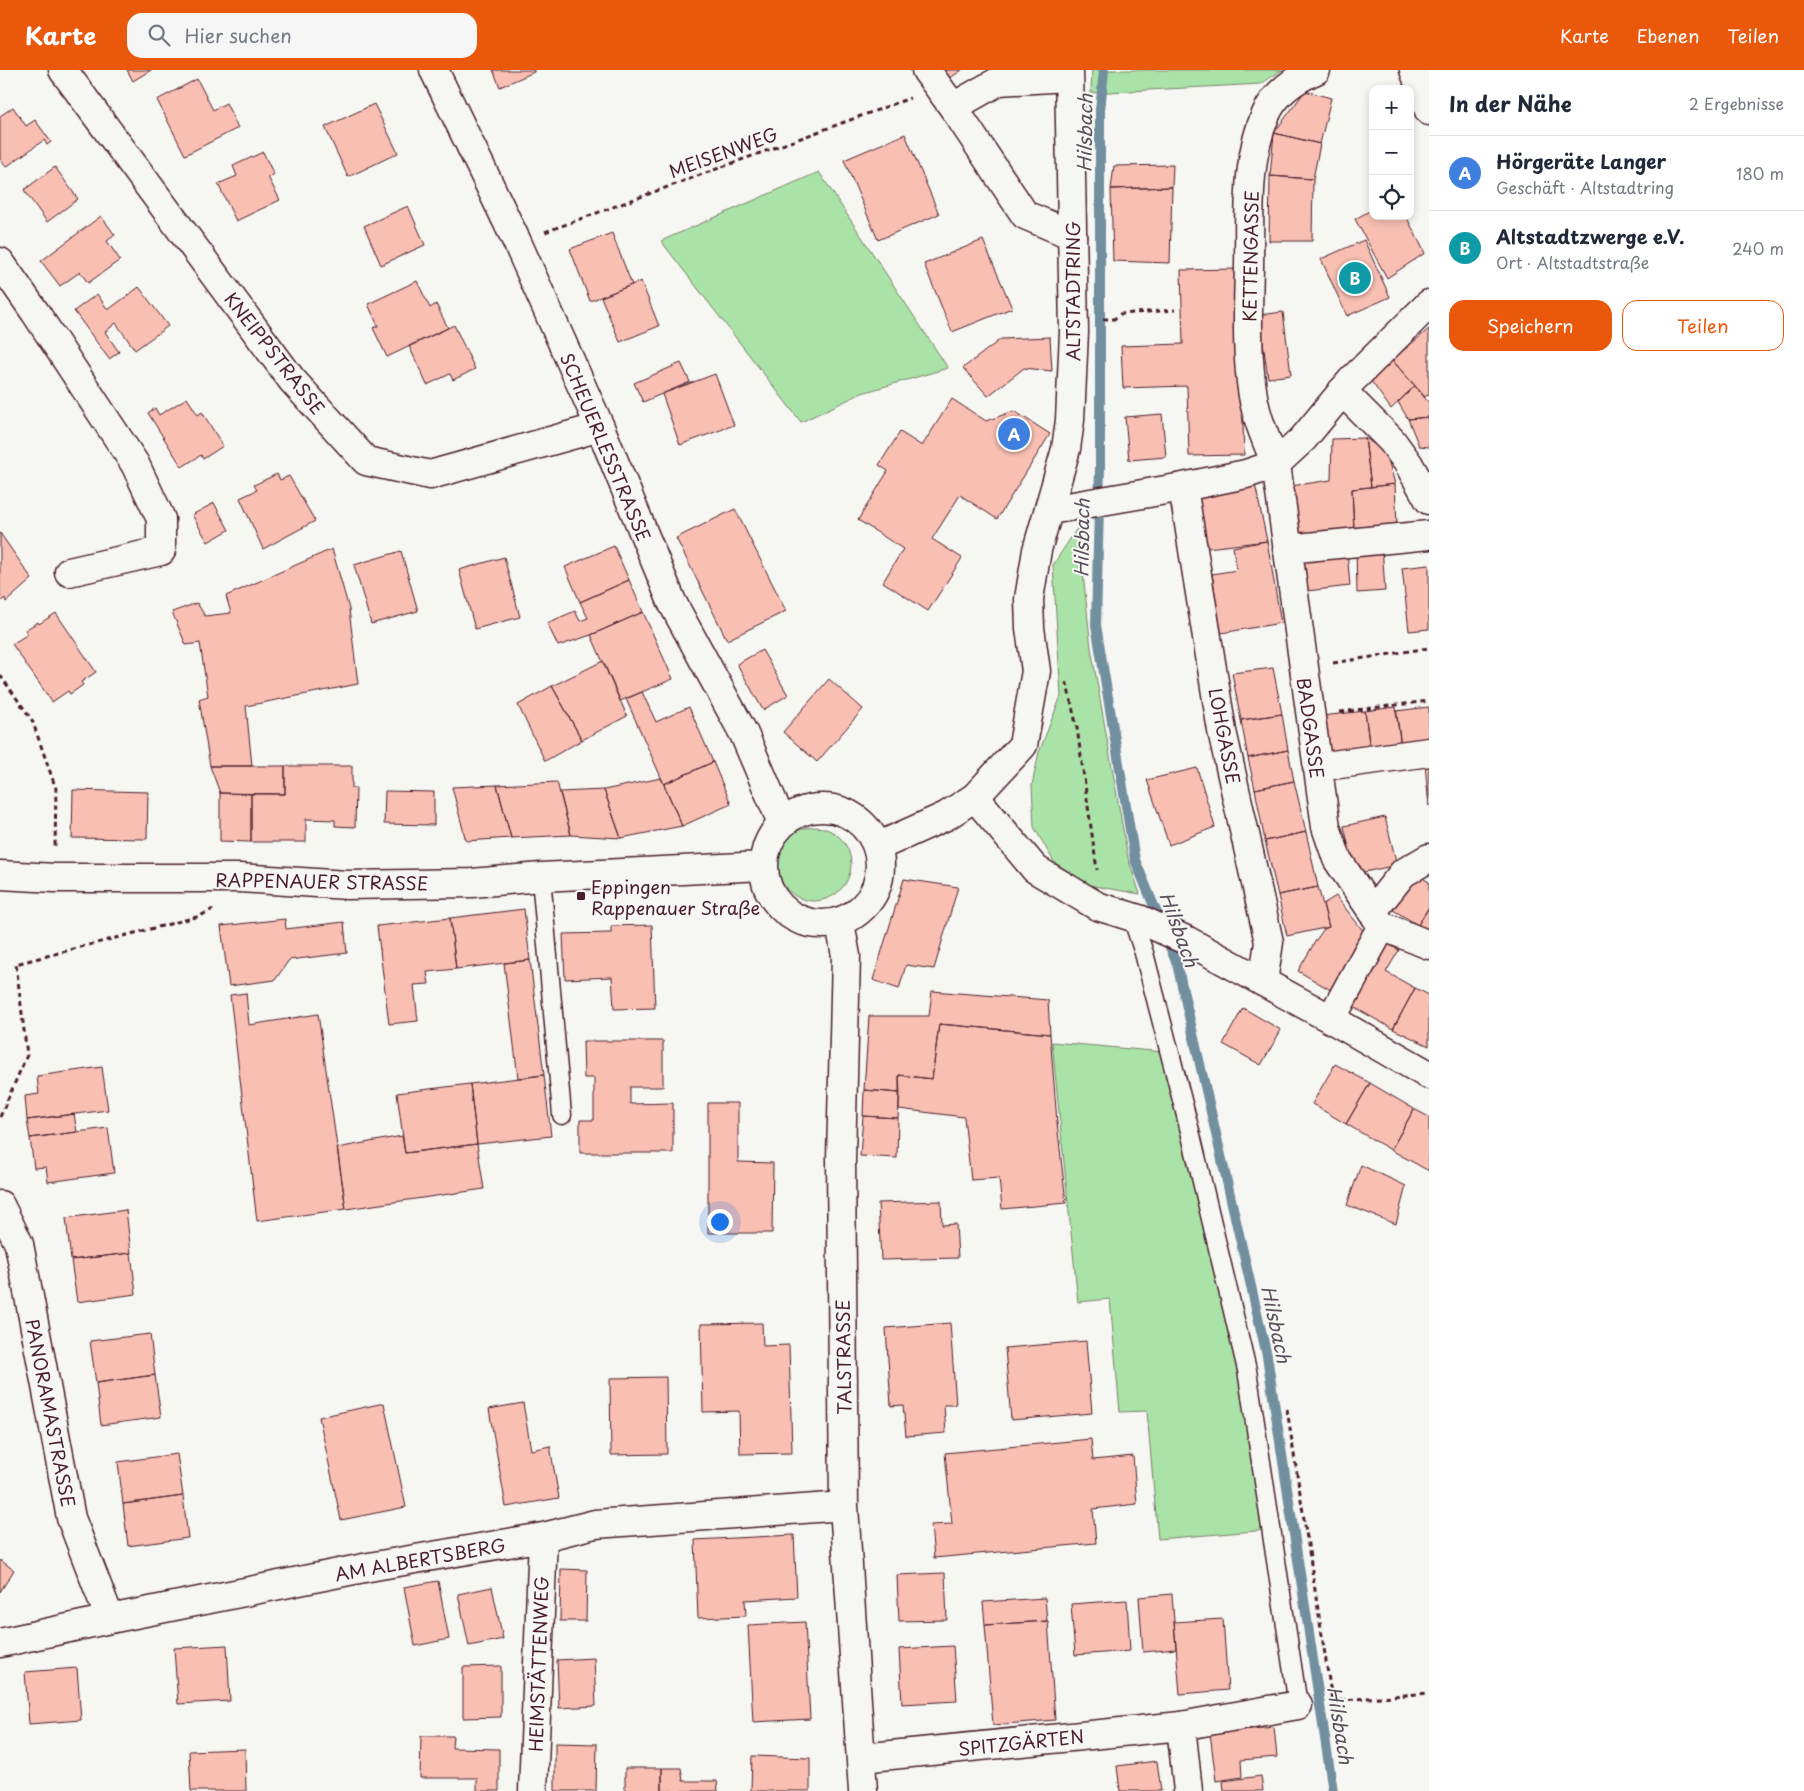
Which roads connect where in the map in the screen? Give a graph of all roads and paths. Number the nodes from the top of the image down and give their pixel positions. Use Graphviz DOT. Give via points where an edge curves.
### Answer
graph roads {
  1 [pos="63,70"];
  2 [pos="434,70"];
  3 [pos="1316,70"];
  4 [pos="1414,70"];
  5 [pos="1069,73"];
  6 [pos="939,88"];
  7 [pos="1429,111"];
  8 [pos="1072,235"];
  9 [pos="516,242"];
  10 [pos="0,262"];
  11 [pos="1429,304"];
  12 [pos="1175,310"];
  13 [pos="1114,319"];
  14 [pos="1342,391"];
  15 [pos="600,427"];
  16 [pos="1276,464"];
  17 [pos="1183,487"];
  18 [pos="1429,500"];
  19 [pos="1050,510"];
  20 [pos="1429,535"];
  21 [pos="1287,549"];
  22 [pos="69,572"];
  23 [pos="1429,648"];
  24 [pos="1302,668"];
  25 [pos="1036,671"];
  26 [pos="0,675"];
  27 [pos="1429,702"];
  28 [pos="1310,716"];
  29 [pos="1429,752"];
  30 [pos="1317,767"];
  31 [pos="975,797"];
  32 [pos="782,823"];
  33 [pos="877,847"];
  34 [pos="1429,858"];
  35 [pos="764,866"];
  36 [pos="0,875"];
  37 [pos="541,877"];
  38 [pos="55,878"];
  39 [pos="240,878"];
  40 [pos="1097,906"];
  41 [pos="1136,918"];
  42 [pos="1377,919"];
  43 [pos="840,923"];
  44 [pos="1429,945"];
  45 [pos="1263,982"];
  46 [pos="1332,1019"];
  47 [pos="1429,1075"];
  48 [pos="562,1115"];
  49 [pos="0,1117"];
  50 [pos="0,1205"];
  51 [pos="1287,1409"];
  52 [pos="844,1506"];
  53 [pos="543,1537"];
  54 [pos="110,1619"];
  55 [pos="0,1643"];
  56 [pos="1429,1693"];
  57 [pos="1298,1705"];
  58 [pos="1181,1726"];
  59 [pos="861,1758"];
  60 [pos="533,1791"];
  61 [pos="863,1791"];
  62 [pos="1188,1791"];
  1 -- 15 [label="street, KNEIPPSTRASSE" via="292,380 366,461 430,475"];
  2 -- 9 [label="street, SCHEUERLESSTRASSE"];
  3 -- 16 [label="street, KETTENGASSE" via="1284,89 1267,113 1256,145 1252,180 1248,333 1253,396"];
  4 -- 7 [label="street"];
  5 -- 6 [label="street"];
  5 -- 8 [label="street, ALTSTADTRING"];
  6 -- 8 [label="street" via="1025,215"];
  6 -- 9 [label="path, MEISENWEG"];
  8 -- 19 [label="street, ALTSTADTRING" via="1074,332 1070,420"];
  9 -- 15 [label="street, SCHEUERLESSTRASSE"];
  10 -- 22 [label="street" via="135,464 162,518 161,551"];
  11 -- 14 [label="street"];
  12 -- 13 [label="path" via="1120,314"];
  14 -- 16 [label="street" via="1303,440"];
  14 -- 18 [label="street" via="1392,441"];
  15 -- 32 [label="street, SCHEUERLESSTRASSE" via="672,602 744,734"];
  16 -- 17 [label="street" via="1246,474"];
  16 -- 21 [label="street, BADGASSE"];
  17 -- 19 [label="street"];
  17 -- 45 [label="street, LOHGASSE" via="1222,731 1269,942"];
  19 -- 25 [label="street, ALTSTADTRING" via="1037,550 1029,599"];
  20 -- 21 [label="street"];
  21 -- 24 [label="street, BADGASSE"];
  23 -- 24 [label="path"];
  24 -- 28 [label="street, BADGASSE"];
  25 -- 31 [label="street, ALTSTADTRING" via="1023,745"];
  25 -- 40 [label="path" via="1067,684 1077,728 1097,874"];
  26 -- 38 [label="path" via="32,720 56,789"];
  27 -- 28 [label="path"];
  28 -- 30 [label="street, BADGASSE"];
  29 -- 30 [label="street"];
  30 -- 42 [label="street, BADGASSE" via="1326,826 1337,859"];
  31 -- 33 [label="street, ALTSTADTRING" via="946,816"];
  31 -- 40 [label="street" via="1036,870"];
  32 -- 33 [label="street" via="801,812 821,807 836,809 854,816 870,832"];
  32 -- 35 [label="street" via="767,847"];
  33 -- 43 [label="street" via="881,864 878,885 857,914"];
  34 -- 42 [label="street" via="1403,873"];
  35 -- 37 [label="street, RAPPENAUER STRASSE"];
  35 -- 43 [label="street" via="767,886 779,907 796,919 818,925"];
  36 -- 38 [label="street, RAPPENAUER STRASSE"];
  37 -- 39 [label="street, RAPPENAUER STRASSE" via="472,883 347,885"];
  37 -- 48 [label="lane"];
  38 -- 39 [label="street, RAPPENAUER STRASSE"];
  39 -- 49 [label="path" via="231,900 200,916 16,964 27,1055"];
  40 -- 41 [label="street"];
  41 -- 45 [label="street" via="1188,941"];
  41 -- 57 [label="lane" via="1247,1370"];
  42 -- 44 [label="street"];
  42 -- 46 [label="street"];
  43 -- 52 [label="street, TALSTRASSE" via="846,956 841,1159"];
  45 -- 46 [label="street"];
  46 -- 47 [label="street"];
  50 -- 54 [label="street, PANORAMASTRASSE" via="18,1244 71,1518"];
  51 -- 56 [label="path" via="1332,1700"];
  52 -- 53 [label="street, AM ALBERTSBERG" via="595,1524"];
  52 -- 59 [label="street, TALSTRASSE"];
  53 -- 54 [label="street, AM ALBERTSBERG" via="369,1567"];
  53 -- 60 [label="street, HEIMSTÄTTENWEG"];
  54 -- 55 [label="street, AM ALBERTSBERG"];
  57 -- 58 [label="street, SPITZGÄRTEN"];
  58 -- 59 [label="street, SPITZGÄRTEN"];
  58 -- 62 [label="street"];
  59 -- 61 [label="street, TALSTRASSE"];
}
